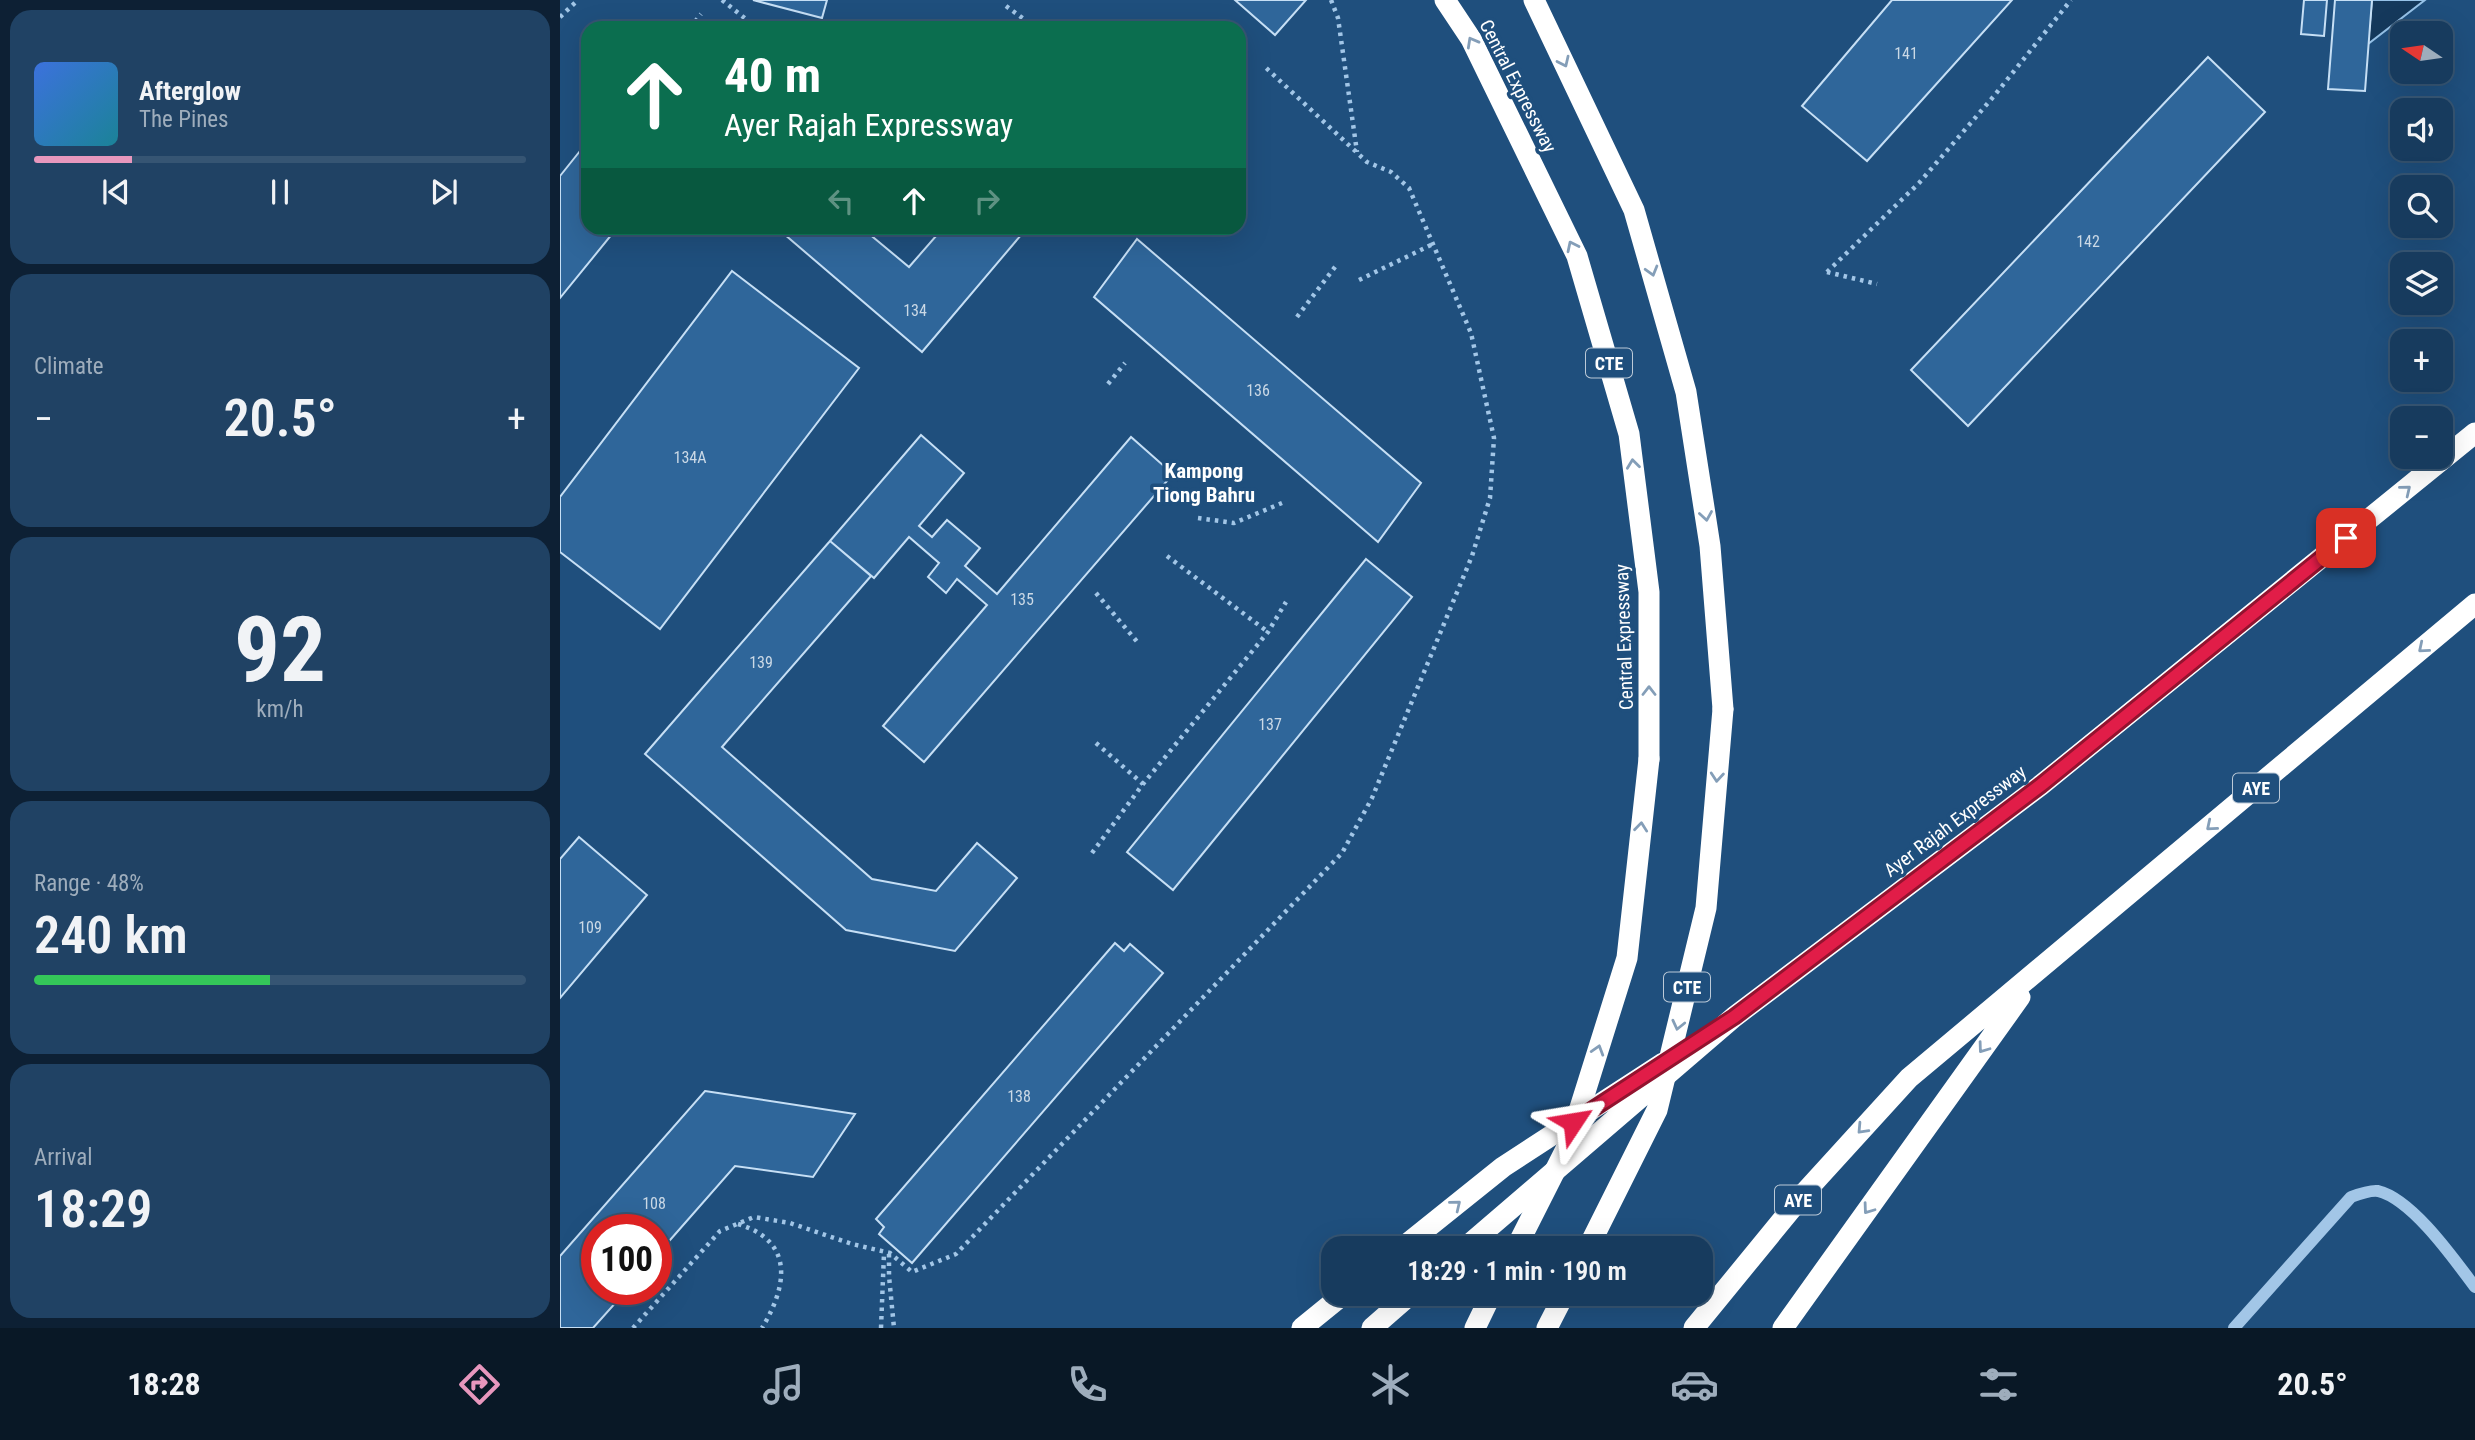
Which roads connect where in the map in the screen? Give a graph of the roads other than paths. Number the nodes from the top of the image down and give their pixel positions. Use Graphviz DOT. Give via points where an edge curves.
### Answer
graph roads {
  1 [pos="1445,0"];
  2 [pos="1534,0"];
  3 [pos="2475,433"];
  4 [pos="2475,604"];
  5 [pos="2037,972"];
  6 [pos="1734,1017"];
  7 [pos="1417,1236"];
  8 [pos="1479,1236"];
  9 [pos="1522,1236"];
  10 [pos="1594,1236"];
  11 [pos="2475,1287"];
  12 [pos="1329,1306"];
  13 [pos="1397,1306"];
  14 [pos="1486,1306"];
  15 [pos="1558,1306"];
  16 [pos="1302,1328"];
  17 [pos="1372,1328"];
  18 [pos="1475,1328"];
  19 [pos="1547,1328"];
  20 [pos="1694,1328"];
  21 [pos="1783,1328"];
  22 [pos="2234,1328"];
  9 -- 1 [label="highway, Central Expressway / CTE, one-way, bridge" via="1569,1143 1627,958 1649,759 1649,592 1629,434 1577,256 1471,39"];
  2 -- 10 [label="highway, CTE, one-way, bridge" via="1634,210 1686,392 1710,546 1723,709 1706,908 1657,1110"];
  6 -- 3 [label="highway, Ayer Rajah Expressway, one-way" via="2041,785"];
  4 -- 5 [label="highway, AYE, one-way"];
  5 -- 20 [label="highway, AYE, one-way" via="1909,1078 1806,1191"];
  5 -- 21 [label="highway, one-way"];
  7 -- 6 [label="highway, one-way" via="1503,1167"];
  6 -- 8 [label="highway, Ayer Rajah Expressway"];
  11 -- 22 [label="lane" via="2445,1245 2397,1198 2375,1190 2351,1197"];
  12 -- 16 [label="highway"];
  13 -- 17 [label="highway"];
  14 -- 18 [label="highway"];
  15 -- 19 [label="highway"];
}
